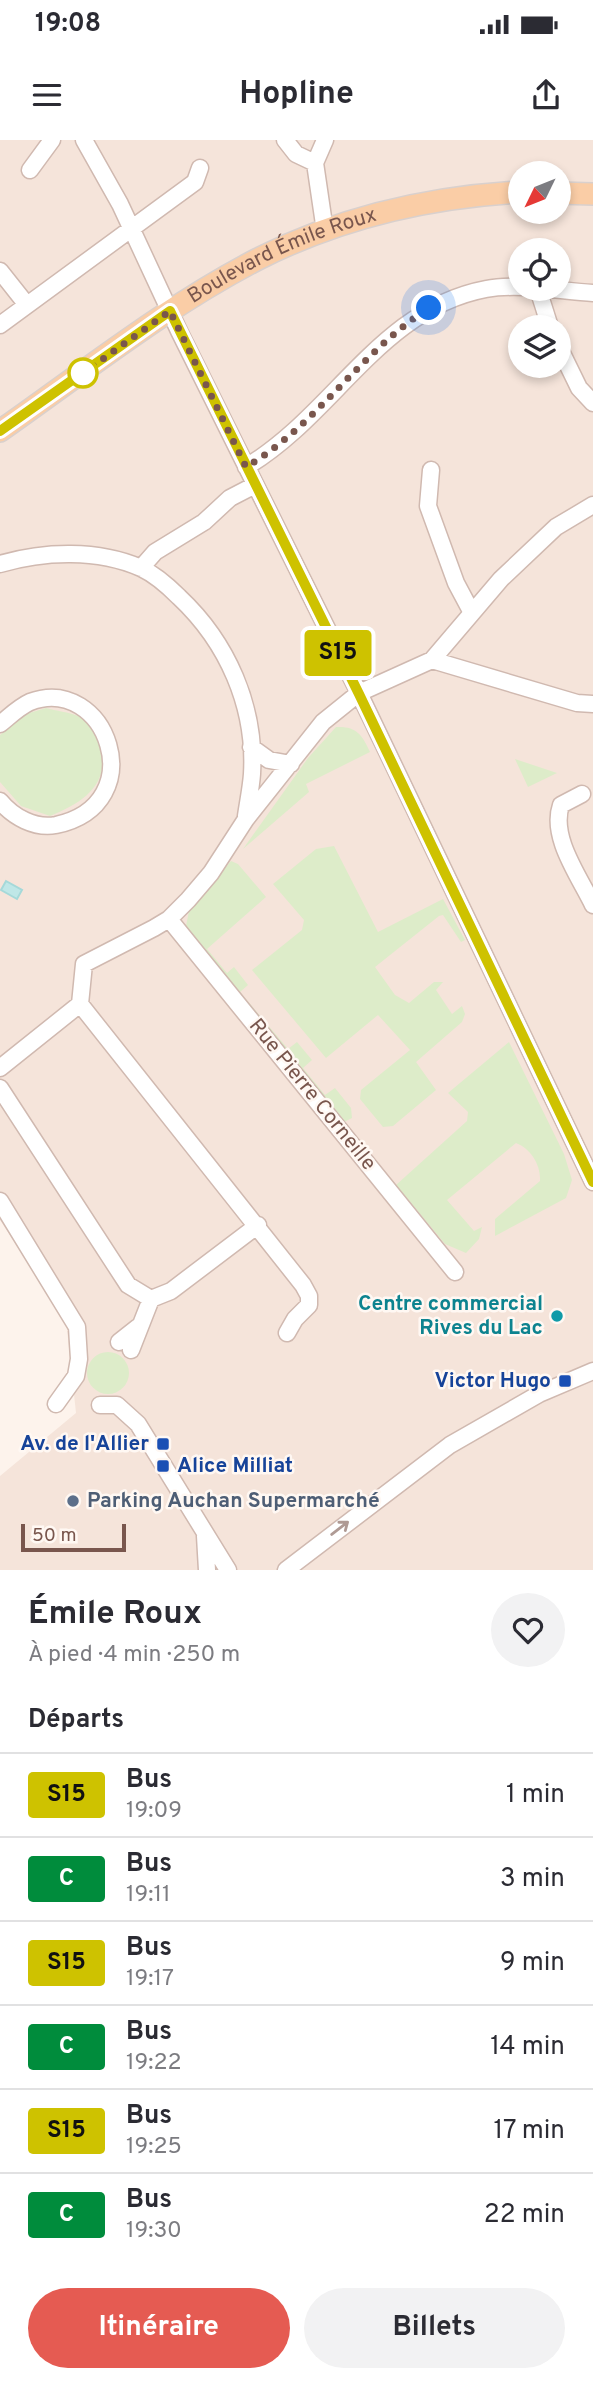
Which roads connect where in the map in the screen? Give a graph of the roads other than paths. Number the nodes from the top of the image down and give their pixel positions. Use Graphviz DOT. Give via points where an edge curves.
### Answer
graph roads {
  1 [pos="51,140"];
  2 [pos="84,140"];
  3 [pos="285,140"];
  4 [pos="326,140"];
  5 [pos="315,163"];
  6 [pos="200,168"];
  7 [pos="30,170"];
  8 [pos="508,193"];
  9 [pos="571,193"];
  10 [pos="593,194"];
  11 [pos="325,231"];
  12 [pos="131,232"];
  13 [pos="0,271"];
  14 [pos="508,288"];
  15 [pos="571,291"];
  16 [pos="593,293"];
  17 [pos="27,305"];
  18 [pos="170,311"];
  19 [pos="0,325"];
  20 [pos="571,372"];
  21 [pos="593,403"];
  22 [pos="0,431"];
  23 [pos="246,467"];
  24 [pos="431,470"];
  25 [pos="255,485"];
  26 [pos="593,505"];
  27 [pos="0,564"];
  28 [pos="141,568"];
  29 [pos="472,613"];
  30 [pos="432,660"];
  31 [pos="359,694"];
  32 [pos="593,705"];
  33 [pos="0,724"];
  34 [pos="251,747"];
  35 [pos="291,764"];
  36 [pos="582,794"];
  37 [pos="0,801"];
  38 [pos="246,818"];
  39 [pos="593,905"];
  40 [pos="169,919"];
  41 [pos="80,1003"];
  42 [pos="0,1068"];
  43 [pos="0,1088"];
  44 [pos="593,1182"];
  45 [pos="0,1201"];
  46 [pos="258,1225"];
  47 [pos="455,1272"];
  48 [pos="150,1299"];
  49 [pos="287,1333"];
  50 [pos="125,1346"];
  51 [pos="593,1371"];
  52 [pos="57,1404"];
  53 [pos="108,1405"];
  54 [pos="205,1534"];
  55 [pos="207,1570"];
  56 [pos="228,1570"];
  57 [pos="286,1570"];
  1 -- 7 [label="street"];
  2 -- 12 [label="street"];
  3 -- 5 [label="street" via="296,154"];
  4 -- 5 [label="street"];
  5 -- 11 [label="street"];
  6 -- 12 [label="street" via="195,182"];
  8 -- 11 [label="main road, Boulevard Émile Roux" via="427,202"];
  9 -- 10 [label="main road"];
  11 -- 18 [label="main road, Boulevard Émile Roux" via="257,260"];
  12 -- 17 [label="street"];
  12 -- 18 [label="street"];
  13 -- 17 [label="street"];
  14 -- 23 [label="street" via="490,288 429,308 382,343 272,451"];
  15 -- 16 [label="street"];
  17 -- 19 [label="street"];
  18 -- 22 [label="main road, Boulevard Émile Roux"];
  18 -- 23 [label="street"];
  20 -- 21 [label="street"];
  23 -- 25 [label="street"];
  24 -- 29 [label="street" via="428,506"];
  25 -- 28 [label="street" via="155,552"];
  25 -- 31 [label="street"];
  26 -- 29 [label="street" via="556,527"];
  27 -- 28 [label="street" via="35,554 84,555"];
  28 -- 34 [label="street" via="171,589 217,639 238,682"];
  29 -- 30 [label="street"];
  30 -- 31 [label="street"];
  30 -- 32 [label="street"];
  31 -- 35 [label="street" via="323,722"];
  31 -- 44 [label="street"];
  33 -- 37 [label="street" via="33,701 70,703 90,714 105,732 112,754 108,787 93,807 75,819 53,825 32,823"];
  34 -- 35 [label="street" via="269,760"];
  34 -- 38 [label="street"];
  35 -- 38 [label="street"];
  36 -- 39 [label="street" via="561,805 560,836"];
  38 -- 40 [label="street" via="211,873"];
  40 -- 41 [label="street" via="89,959 84,964"];
  40 -- 47 [label="street, Rue Pierre Corneille"];
  41 -- 42 [label="street"];
  41 -- 46 [label="street"];
  43 -- 48 [label="street" via="128,1285"];
  45 -- 52 [label="street" via="77,1326 76,1376"];
  46 -- 48 [label="street" via="171,1291"];
  46 -- 49 [label="street" via="309,1296 309,1306"];
  48 -- 50 [label="street"];
  57 -- 51 [label="street, one-way" via="450,1445 539,1394"];
  53 -- 54 [label="street" via="138,1424"];
  54 -- 55 [label="street"];
  54 -- 56 [label="street"];
}
